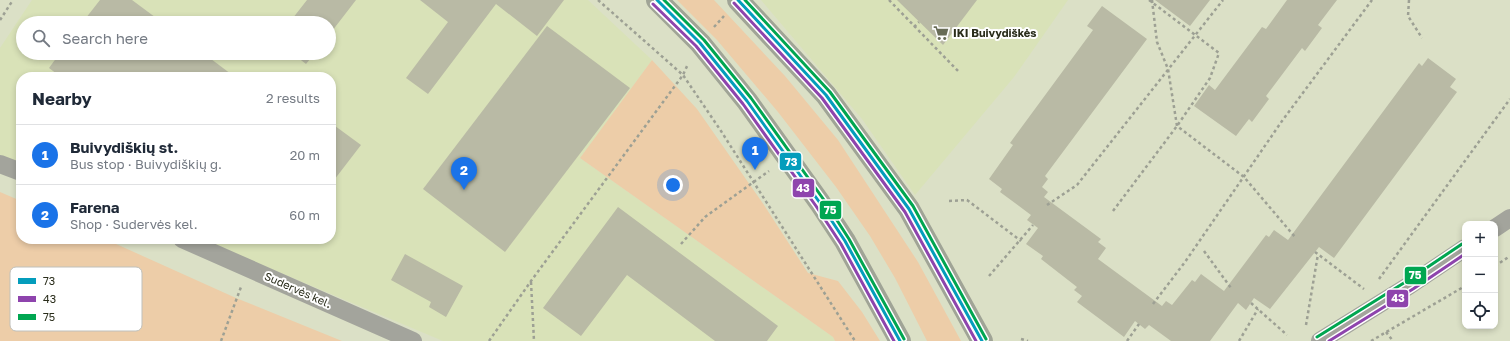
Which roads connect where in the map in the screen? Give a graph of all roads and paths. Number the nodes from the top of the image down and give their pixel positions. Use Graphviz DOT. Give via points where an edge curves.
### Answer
graph roads {
  1 [pos="14,0"];
  2 [pos="598,0"];
  3 [pos="657,0"];
  4 [pos="889,0"];
  5 [pos="1149,0"];
  6 [pos="1223,0"];
  7 [pos="1372,0"];
  8 [pos="1409,0"];
  9 [pos="1153,1"];
  10 [pos="734,5"];
  11 [pos="0,20"];
  12 [pos="919,22"];
  13 [pos="914,26"];
  14 [pos="1196,36"];
  15 [pos="1422,38"];
  16 [pos="700,43"];
  17 [pos="1168,69"];
  18 [pos="959,72"];
  19 [pos="682,75"];
  20 [pos="1510,99"];
  21 [pos="1177,126"];
  22 [pos="0,164"];
  23 [pos="16,170"];
  24 [pos="1244,177"];
  25 [pos="754,182"];
  26 [pos="950,201"];
  27 [pos="1047,205"];
  28 [pos="1113,211"];
  29 [pos="1510,218"];
  30 [pos="1033,225"];
  31 [pos="1498,226"];
  32 [pos="1295,237"];
  33 [pos="1021,241"];
  34 [pos="193,244"];
  35 [pos="681,244"];
  36 [pos="1462,250"];
  37 [pos="1204,251"];
  38 [pos="1314,252"];
  39 [pos="1318,254"];
  40 [pos="1510,256"];
  41 [pos="1498,264"];
  42 [pos="248,268"];
  43 [pos="989,276"];
  44 [pos="531,281"];
  45 [pos="1375,284"];
  46 [pos="1231,288"];
  47 [pos="1462,288"];
  48 [pos="1365,290"];
  49 [pos="1251,303"];
  50 [pos="1153,304"];
  51 [pos="1258,309"];
  52 [pos="1138,324"];
  53 [pos="1306,326"];
  54 [pos="1386,332"];
  55 [pos="1287,335"];
  56 [pos="1021,339"];
  57 [pos="221,341"];
  58 [pos="413,341"];
  59 [pos="489,341"];
  60 [pos="534,341"];
  61 [pos="855,341"];
  62 [pos="900,341"];
  63 [pos="982,341"];
  64 [pos="1028,341"];
  65 [pos="1127,341"];
  66 [pos="1239,341"];
  67 [pos="1320,341"];
  68 [pos="1371,341"];
  69 [pos="1393,341"];
  1 -- 11 [label="path"];
  2 -- 19 [label="path"];
  3 -- 16 [label="main road"];
  4 -- 13 [label="path"];
  5 -- 9 [label="path"];
  6 -- 14 [label="path"];
  7 -- 24 [label="path" via="1282,121"];
  8 -- 15 [label="path" via="1408,16"];
  9 -- 14 [label="path"];
  9 -- 17 [label="path" via="1157,42"];
  10 -- 16 [label="path"];
  10 -- 63 [label="main road" via="826,95 909,210"];
  12 -- 13 [label="path"];
  13 -- 18 [label="path"];
  14 -- 17 [label="path"];
  14 -- 21 [label="path" via="1219,53 1210,78"];
  16 -- 19 [label="path"];
  16 -- 62 [label="main road" via="747,101 820,203 845,241"];
  17 -- 21 [label="path"];
  17 -- 27 [label="path" via="1077,186"];
  19 -- 25 [label="path"];
  19 -- 44 [label="path"];
  20 -- 45 [label="path"];
  21 -- 24 [label="path"];
  21 -- 28 [label="path"];
  22 -- 23 [label="street"];
  24 -- 32 [label="path"];
  24 -- 50 [label="path"];
  25 -- 35 [label="path" via="705,217"];
  25 -- 61 [label="path"];
  26 -- 33 [label="path" via="967,200"];
  29 -- 31 [label="street"];
  30 -- 33 [label="path"];
  33 -- 43 [label="path"];
  34 -- 42 [label="street, Sudervės kel."];
  36 -- 67 [label="street"];
  37 -- 46 [label="path"];
  38 -- 39 [label="path"];
  39 -- 48 [label="path"];
  39 -- 53 [label="path"];
  40 -- 41 [label="path"];
  42 -- 57 [label="path"];
  42 -- 58 [label="street, Sudervės kel."];
  44 -- 59 [label="path"];
  44 -- 60 [label="path"];
  47 -- 54 [label="path"];
  49 -- 51 [label="path"];
  51 -- 55 [label="path"];
  51 -- 66 [label="path"];
  52 -- 65 [label="path"];
  54 -- 68 [label="path"];
  54 -- 69 [label="path"];
  56 -- 64 [label="path"];
}
